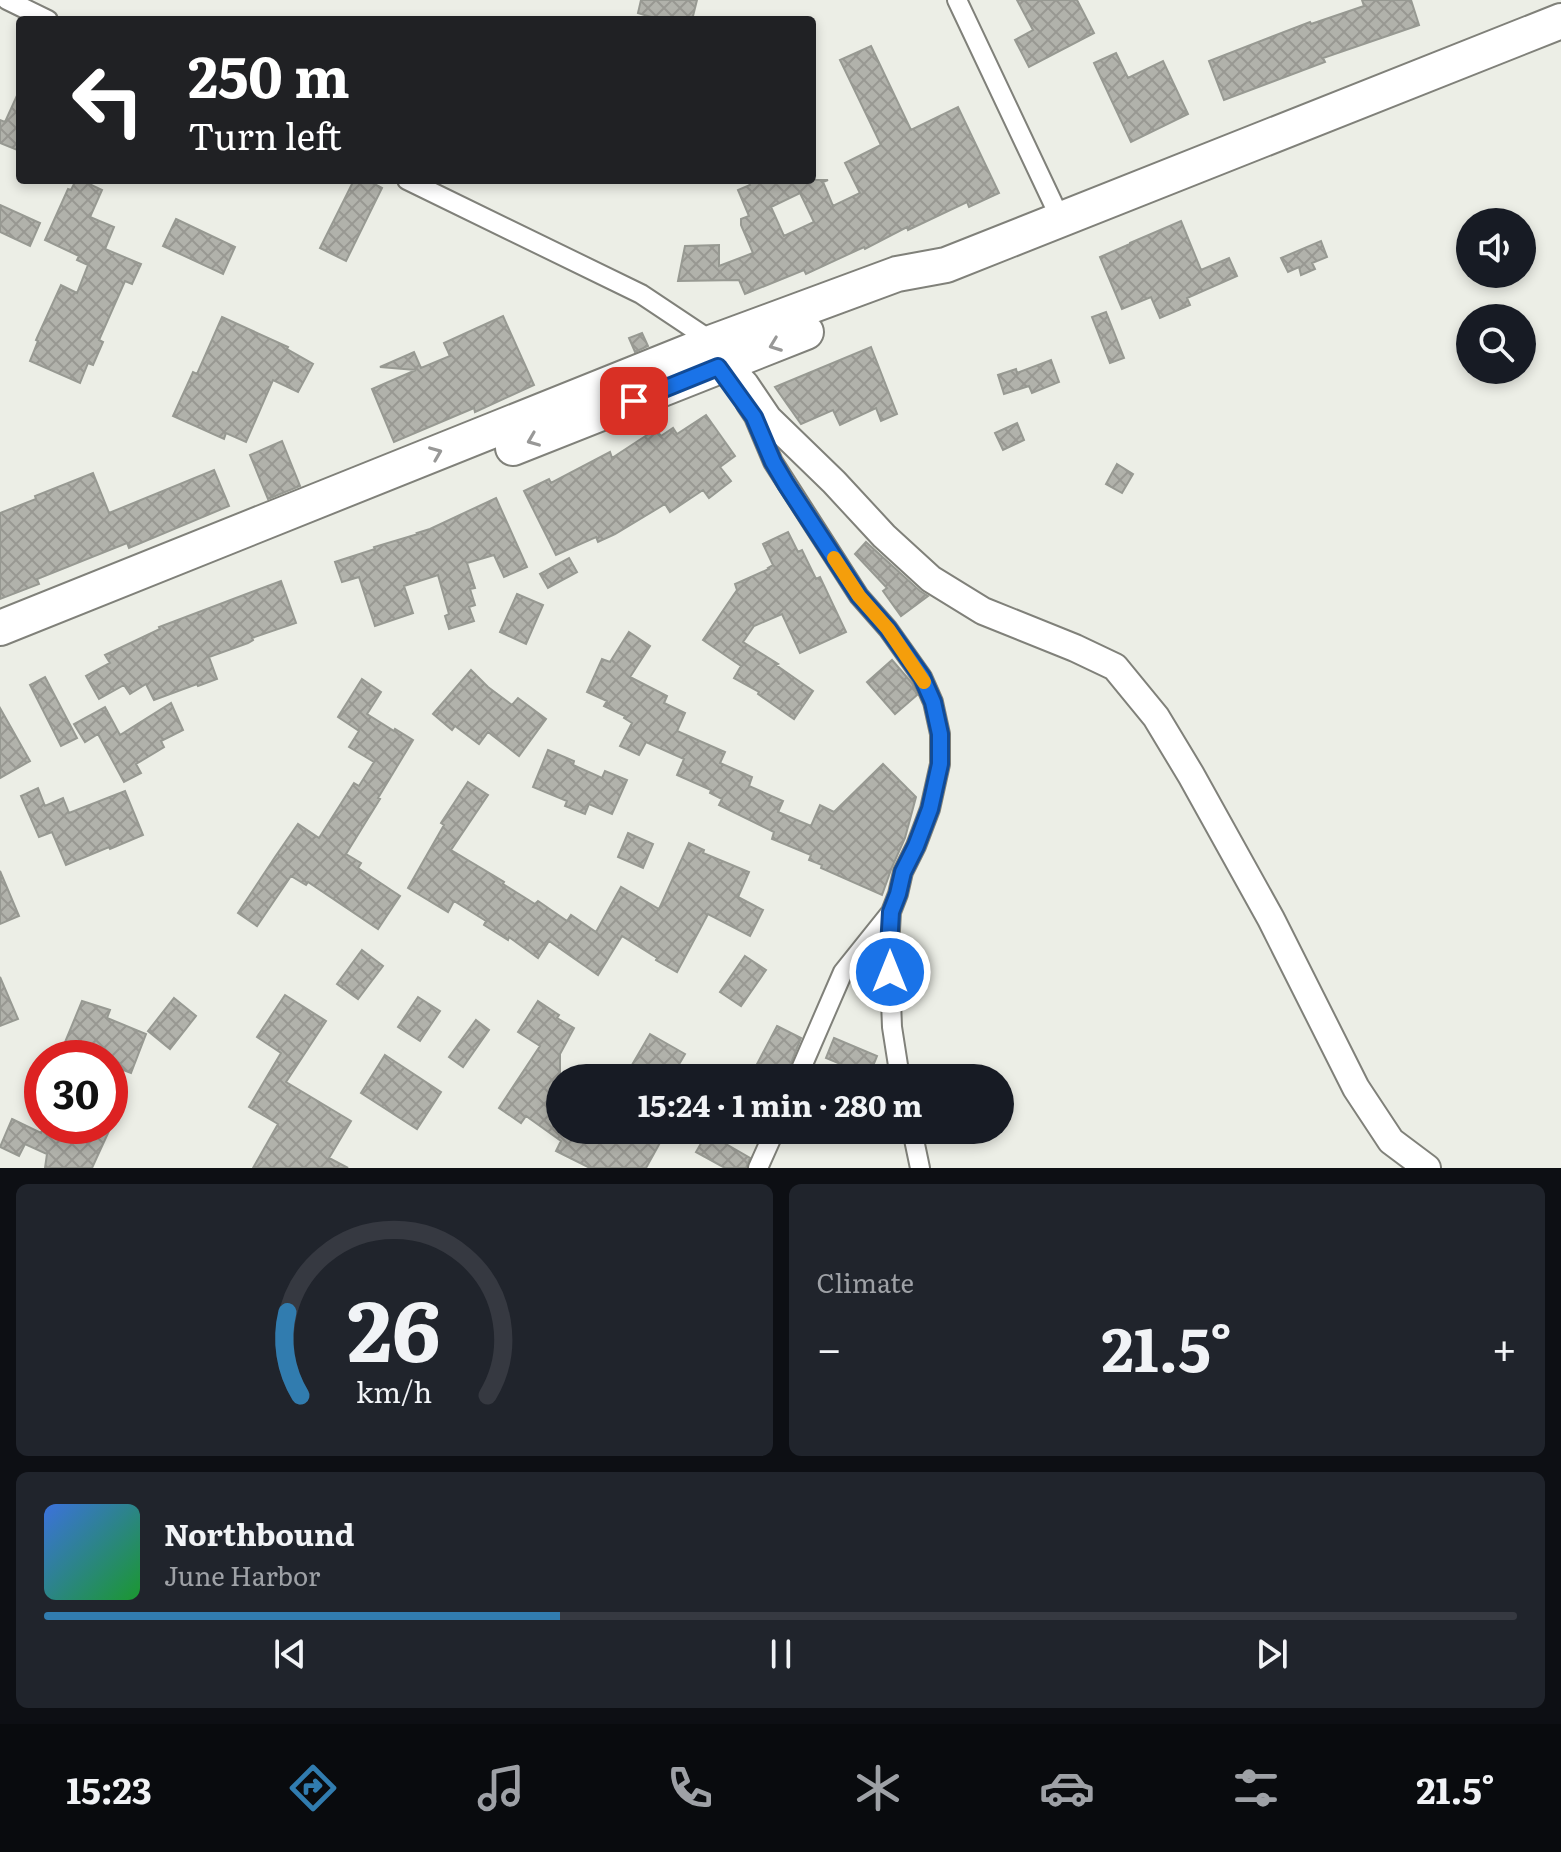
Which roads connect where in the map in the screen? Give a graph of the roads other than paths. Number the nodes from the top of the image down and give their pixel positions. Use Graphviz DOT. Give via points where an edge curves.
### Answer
graph roads {
  1 [pos="7,0"];
  2 [pos="957,0"];
  3 [pos="40,16"];
  4 [pos="1561,21"];
  5 [pos="415,184"];
  6 [pos="1061,220"];
  7 [pos="719,358"];
  8 [pos="0,628"];
  9 [pos="0,653"];
  10 [pos="891,912"];
  11 [pos="803,1064"];
  12 [pos="898,1064"];
  13 [pos="769,1144"];
  14 [pos="915,1144"];
  15 [pos="758,1168"];
  16 [pos="920,1168"];
  17 [pos="1427,1168"];
  1 -- 3 [label="street"];
  2 -- 6 [label="street"];
  4 -- 6 [label="highway"];
  5 -- 7 [label="street" via="641,294"];
  6 -- 7 [label="highway" via="946,265 907,293"];
  8 -- 7 [label="highway, one-way"];
  7 -- 9 [label="highway, one-way"];
  7 -- 10 [label="street" via="773,462 859,596 916,668 933,702 940,764 930,809"];
  7 -- 17 [label="street" via="768,418 931,579 983,611 1115,667 1156,717 1191,775 1356,1088 1391,1141"];
  10 -- 11 [label="street" via="843,972"];
  10 -- 12 [label="street" via="892,1027"];
  13 -- 15 [label="street"];
  14 -- 16 [label="street"];
}
